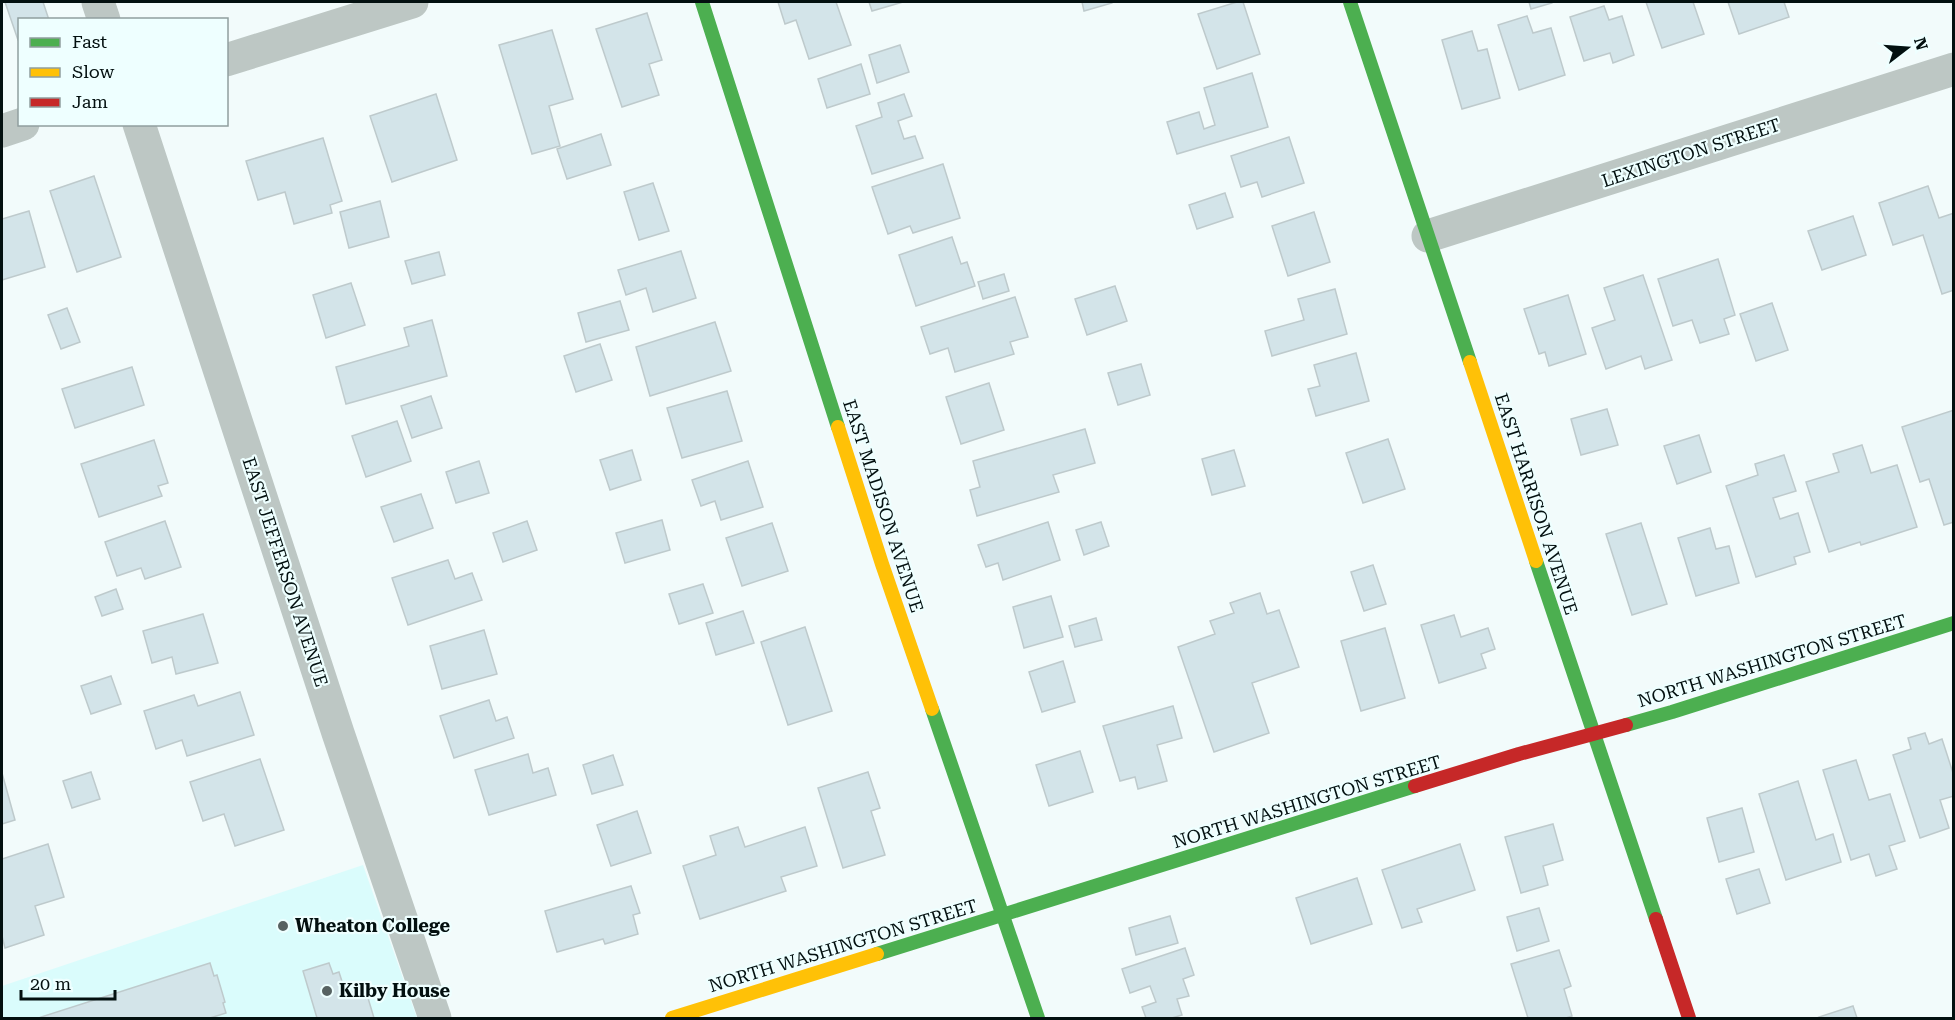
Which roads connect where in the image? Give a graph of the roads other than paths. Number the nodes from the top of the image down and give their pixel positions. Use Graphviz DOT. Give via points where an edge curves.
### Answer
graph roads {
  1 [pos="98,2"];
  2 [pos="412,2"];
  3 [pos="702,2"];
  4 [pos="1350,2"];
  5 [pos="103,18"];
  6 [pos="228,59"];
  7 [pos="1953,69"];
  8 [pos="18,126"];
  9 [pos="140,126"];
  10 [pos="2,131"];
  11 [pos="1428,236"];
  12 [pos="1953,623"];
  13 [pos="1594,734"];
  14 [pos="1004,915"];
  15 [pos="435,1018"];
  16 [pos="672,1018"];
  17 [pos="1038,1018"];
  18 [pos="1689,1018"];
  1 -- 5 [label="street"];
  2 -- 6 [label="street"];
  3 -- 14 [label="street, EAST MADISON AVENUE" via="882,564"];
  4 -- 11 [label="street, EAST HARRISON AVENUE"];
  7 -- 11 [label="street, LEXINGTON STREET"];
  8 -- 10 [label="street"];
  9 -- 15 [label="street, EAST JEFFERSON AVENUE"];
  11 -- 13 [label="street, EAST HARRISON AVENUE"];
  12 -- 13 [label="street, NORTH WASHINGTON STREET"];
  13 -- 14 [label="street, NORTH WASHINGTON STREET"];
  13 -- 18 [label="street, EAST HARRISON AVENUE"];
  14 -- 16 [label="street, NORTH WASHINGTON STREET"];
  14 -- 17 [label="street, EAST MADISON AVENUE"];
}
